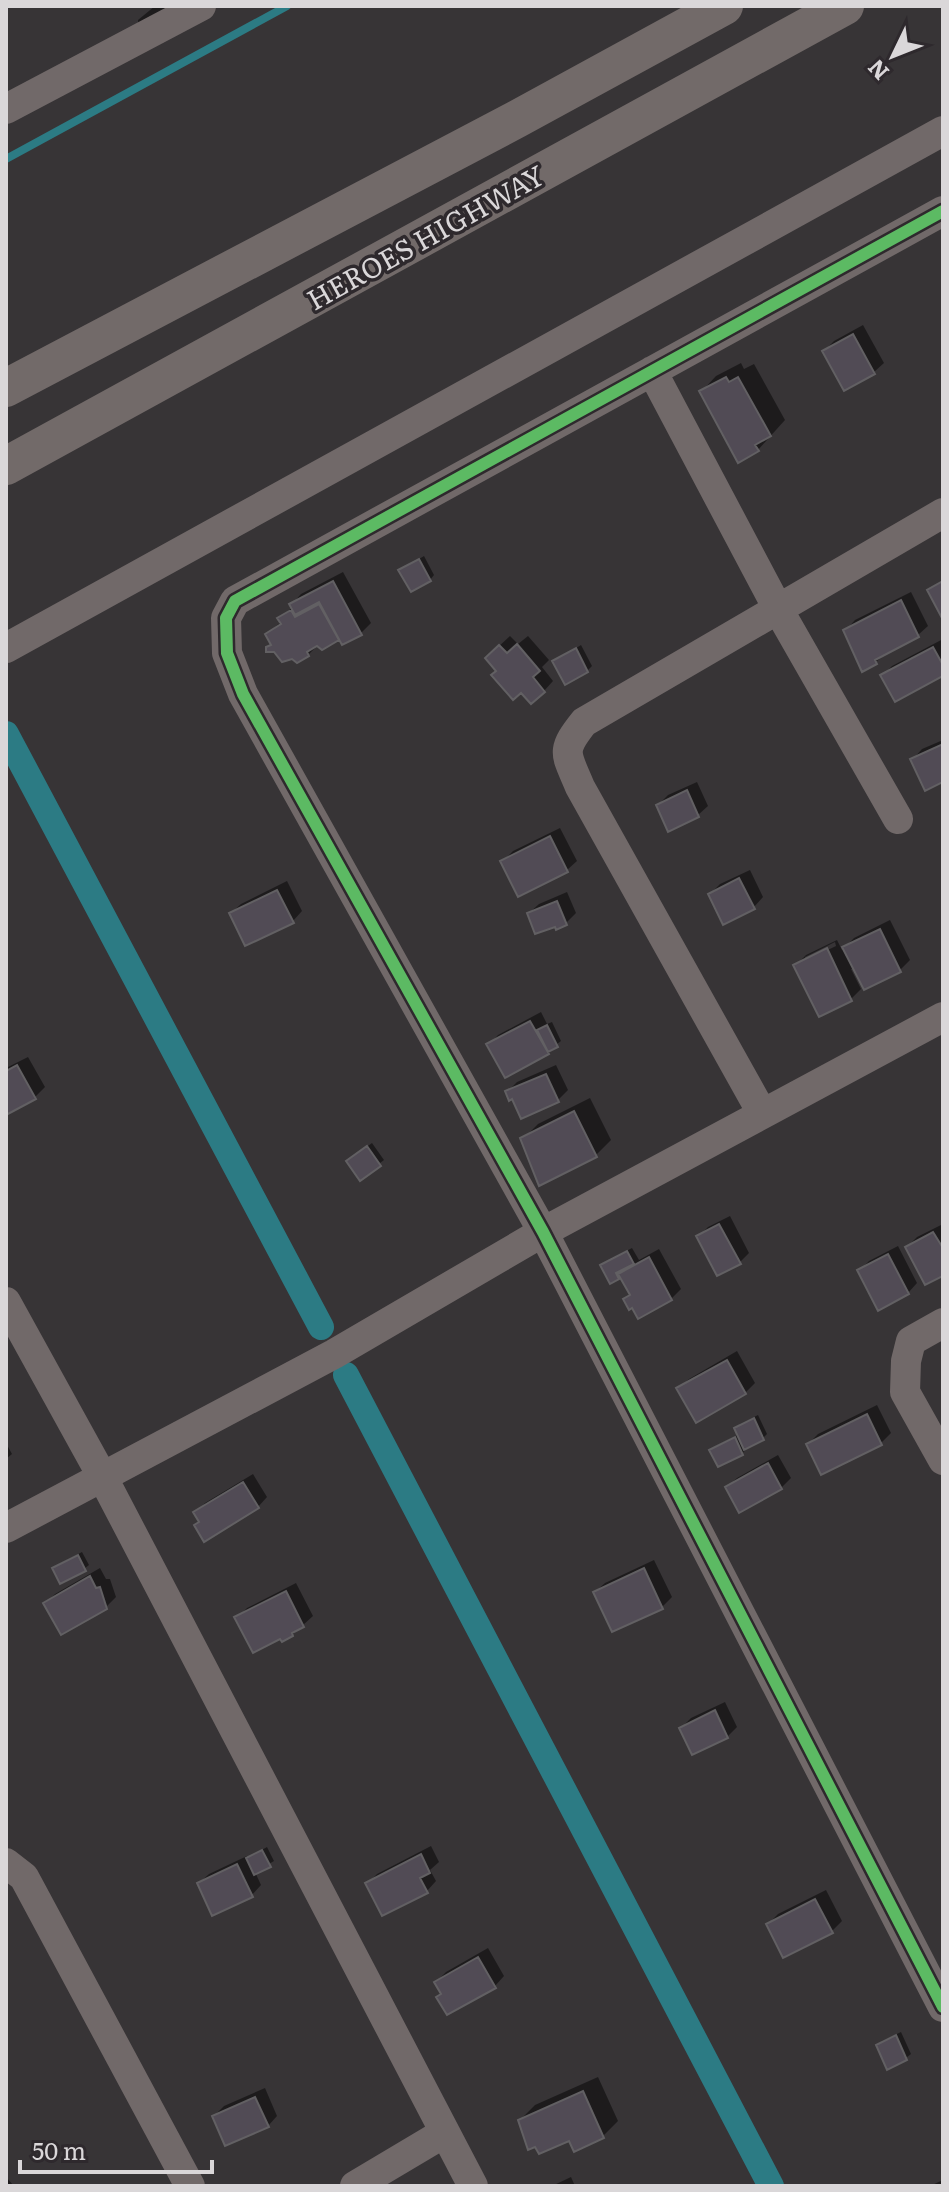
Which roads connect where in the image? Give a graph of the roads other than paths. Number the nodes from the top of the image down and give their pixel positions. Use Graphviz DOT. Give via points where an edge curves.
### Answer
graph roads {
  1 [pos="201,6"];
  2 [pos="724,6"];
  3 [pos="845,6"];
  4 [pos="6,109"];
  5 [pos="943,131"];
  6 [pos="943,211"];
  7 [pos="652,371"];
  8 [pos="6,388"];
  9 [pos="6,466"];
  10 [pos="943,513"];
  11 [pos="778,609"];
  12 [pos="6,648"];
  13 [pos="898,819"];
  14 [pos="943,1017"];
  15 [pos="762,1113"];
  16 [pos="543,1232"];
  17 [pos="6,1302"];
  18 [pos="943,1323"];
  19 [pos="943,1460"];
  20 [pos="102,1476"];
  21 [pos="6,1528"];
  22 [pos="6,1863"];
  23 [pos="943,2007"];
  24 [pos="444,2133"];
  25 [pos="190,2186"];
  26 [pos="355,2186"];
  27 [pos="473,2186"];
  1 -- 4 [label="street"];
  2 -- 8 [label="main road, HEROES HIGHWAY"];
  3 -- 9 [label="main road, HEROES HIGHWAY"];
  5 -- 12 [label="street"];
  6 -- 7 [label="street"];
  7 -- 11 [label="street"];
  7 -- 16 [label="street" via="235,601 226,618 227,653 243,694"];
  10 -- 11 [label="street"];
  11 -- 13 [label="street"];
  11 -- 15 [label="street" via="584,722 568,741 567,757"];
  14 -- 15 [label="street"];
  15 -- 16 [label="street"];
  16 -- 20 [label="street" via="334,1354"];
  16 -- 23 [label="street"];
  17 -- 20 [label="street"];
  18 -- 19 [label="street" via="911,1341 905,1392"];
  20 -- 21 [label="street"];
  20 -- 24 [label="street"];
  22 -- 25 [label="street" via="24,1877"];
  24 -- 26 [label="street"];
  24 -- 27 [label="street"];
}
